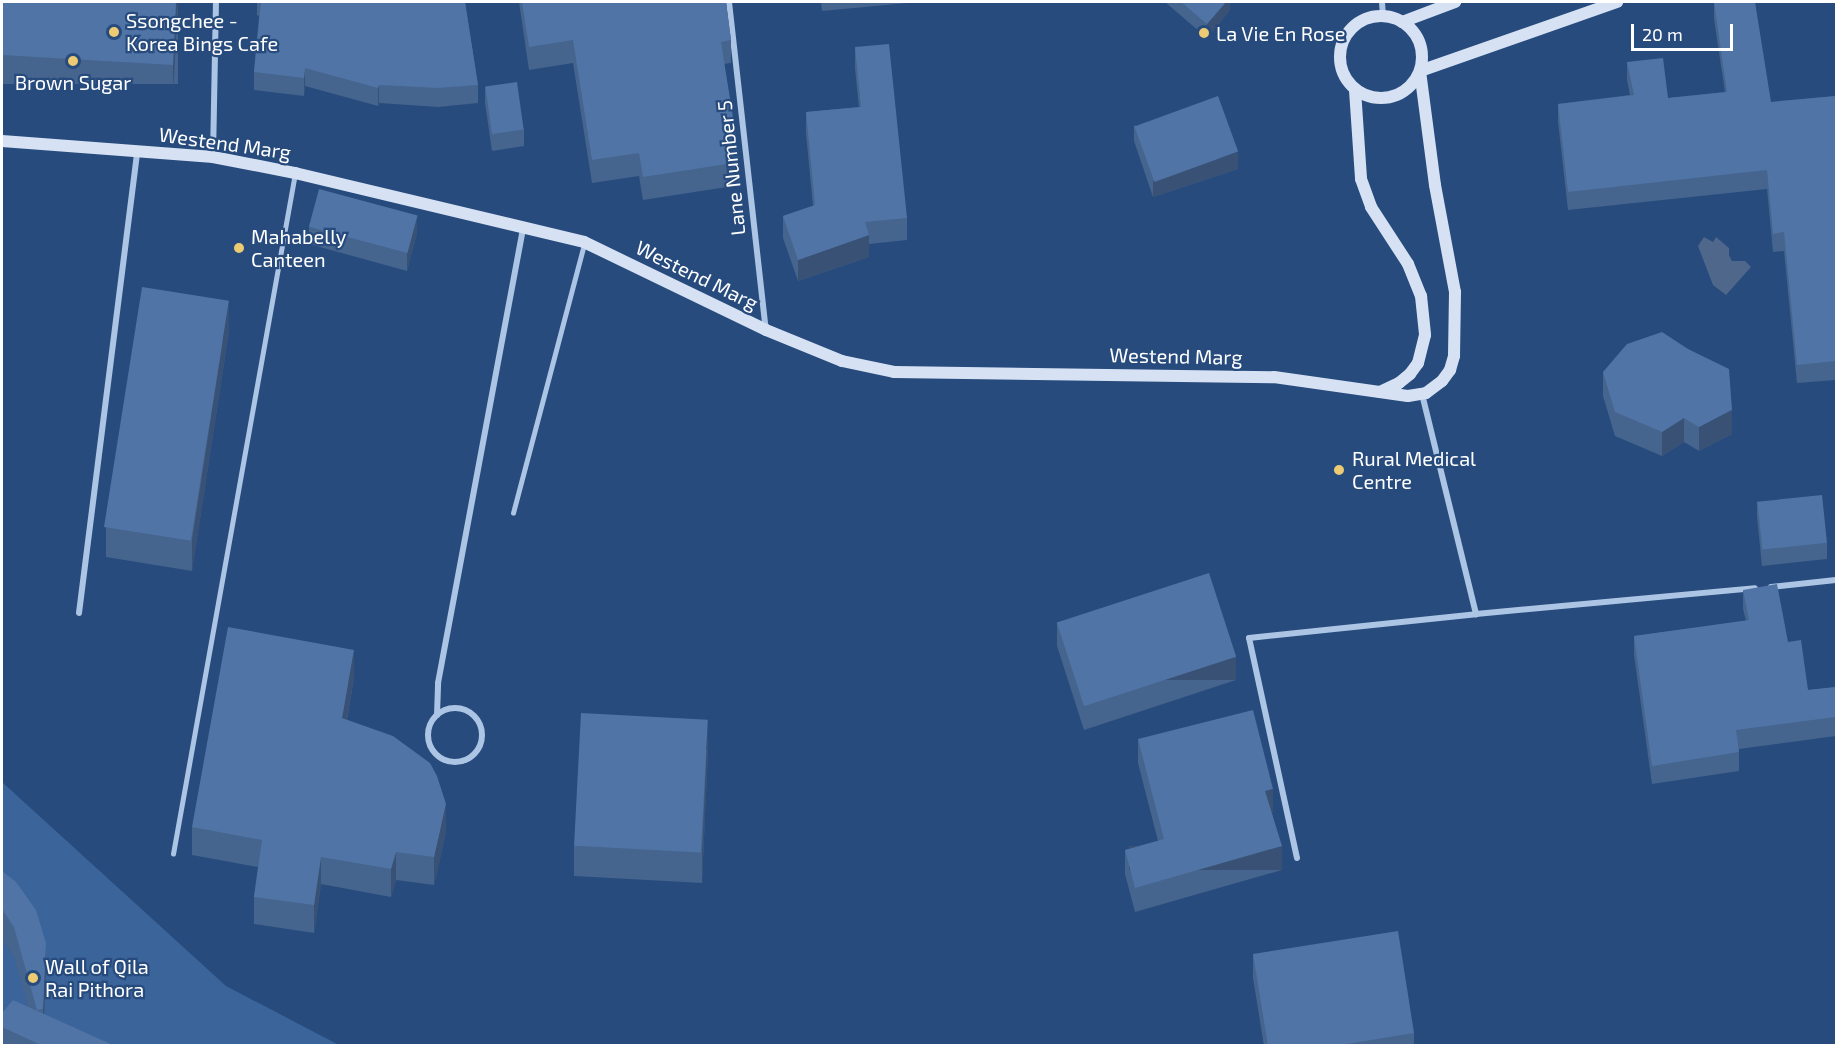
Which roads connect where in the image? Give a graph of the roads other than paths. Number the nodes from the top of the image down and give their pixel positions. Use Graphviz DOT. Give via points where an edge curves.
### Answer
graph roads {
  1 [pos="216,2"];
  2 [pos="729,2"];
  3 [pos="1382,2"];
  4 [pos="1455,2"];
  5 [pos="1617,2"];
  6 [pos="1383,16"];
  7 [pos="1402,22"];
  8 [pos="1420,71"];
  9 [pos="1355,90"];
  10 [pos="2,141"];
  11 [pos="137,150"];
  12 [pos="213,158"];
  13 [pos="295,173"];
  14 [pos="523,227"];
  15 [pos="584,242"];
  16 [pos="766,330"];
  17 [pos="1379,393"];
  18 [pos="1422,394"];
  19 [pos="513,513"];
  20 [pos="1836,580"];
  21 [pos="79,613"];
  22 [pos="1476,614"];
  23 [pos="437,715"];
  24 [pos="173,854"];
  25 [pos="1297,858"];
  1 -- 12 [label="street"];
  2 -- 16 [label="street, Lane Number 5"];
  3 -- 6 [label="street"];
  4 -- 7 [label="street"];
  5 -- 8 [label="street"];
  6 -- 7 [label="street"];
  6 -- 9 [label="street" via="1363,20 1342,42 1343,73"];
  7 -- 8 [label="street" via="1410,27 1420,44"];
  8 -- 9 [label="street" via="1398,96 1376,99"];
  8 -- 18 [label="street" via="1435,185 1455,292 1454,356 1450,370 1434,389"];
  9 -- 17 [label="street" via="1361,179 1371,207 1408,264 1421,296 1425,335 1418,363 1410,374"];
  10 -- 11 [label="street, Westend Marg"];
  11 -- 12 [label="street, Westend Marg"];
  11 -- 21 [label="street"];
  12 -- 13 [label="street, Westend Marg"];
  13 -- 14 [label="street, Westend Marg"];
  13 -- 24 [label="lane"];
  14 -- 15 [label="street, Westend Marg"];
  14 -- 23 [label="street" via="438,683"];
  15 -- 16 [label="street, Westend Marg"];
  15 -- 19 [label="lane"];
  16 -- 17 [label="street, Westend Marg" via="842,361 894,372 1274,377"];
  17 -- 18 [label="street, Westend Marg"];
  18 -- 22 [label="street"];
  20 -- 22 [label="street"];
  22 -- 25 [label="street" via="1249,638"];
  23 -- 23 [label="street" via="431,722 428,740 437,756 454,762 477,752 482,735 470,712 453,708"];
}
